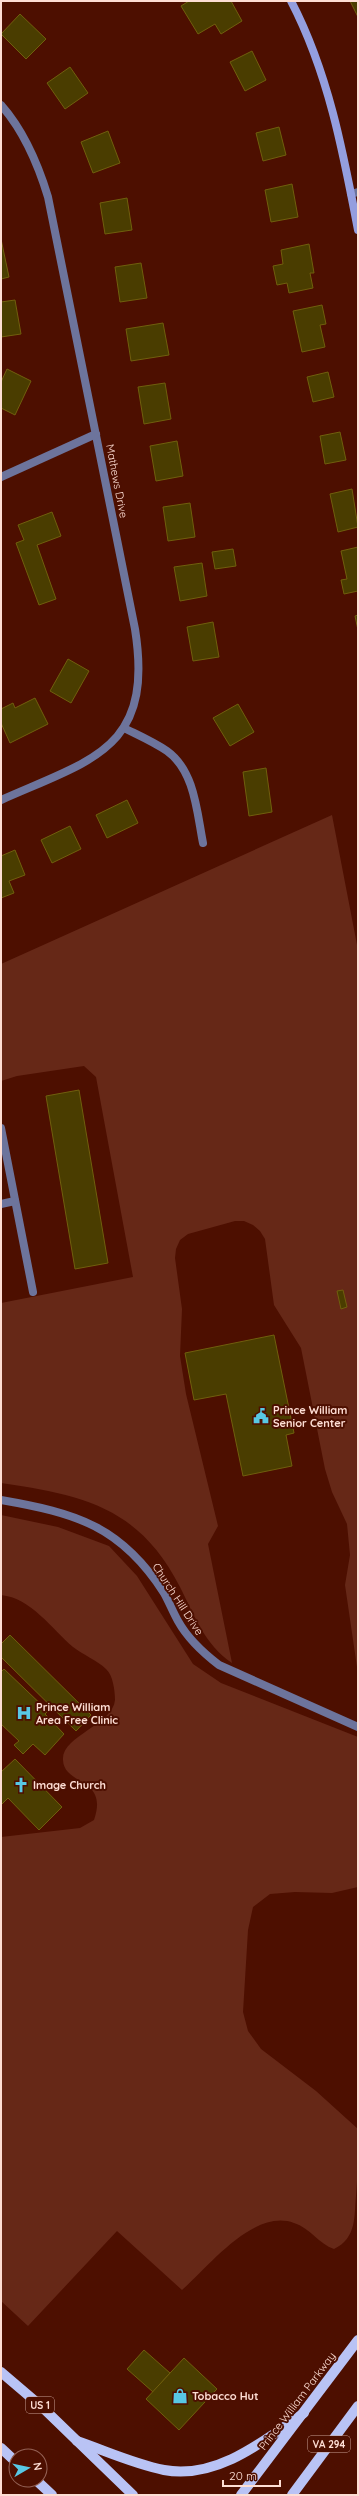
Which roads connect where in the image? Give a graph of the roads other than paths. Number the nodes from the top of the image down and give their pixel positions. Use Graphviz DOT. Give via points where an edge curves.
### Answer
graph roads {
  1 [pos="291,1"];
  2 [pos="1,105"];
  3 [pos="355,193"];
  4 [pos="358,230"];
  5 [pos="96,434"];
  6 [pos="1,477"];
  7 [pos="124,728"];
  8 [pos="1,800"];
  9 [pos="203,843"];
  10 [pos="1,1128"];
  11 [pos="15,1201"];
  12 [pos="1,1204"];
  13 [pos="33,1292"];
  14 [pos="1,1500"];
  15 [pos="358,1727"];
  16 [pos="358,2340"];
  17 [pos="1,2372"];
  18 [pos="358,2406"];
  19 [pos="304,2413"];
  20 [pos="77,2441"];
  21 [pos="301,2483"];
  22 [pos="45,2488"];
  23 [pos="52,2495"];
  24 [pos="133,2495"];
  25 [pos="241,2495"];
  26 [pos="292,2495"];
  27 [pos="297,2495"];
  1 -- 3 [label="street" via="324,81"];
  2 -- 5 [label="street, Mathews Drive" via="24,138 44,182"];
  3 -- 4 [label="street"];
  5 -- 6 [label="street"];
  5 -- 7 [label="street, Mathews Drive" via="140,660 137,694"];
  7 -- 8 [label="street, Mathews Drive" via="112,745 98,756"];
  7 -- 9 [label="street" via="168,752 179,764 191,787"];
  10 -- 11 [label="street"];
  11 -- 12 [label="street"];
  11 -- 13 [label="street"];
  14 -- 15 [label="street, Church Hill Drive" via="52,1509 106,1532 129,1550 149,1571 187,1635 201,1652 219,1665"];
  16 -- 19 [label="main road, Prince William Parkway"];
  17 -- 20 [label="main road, US 1"];
  18 -- 21 [label="main road, VA 294"];
  19 -- 20 [label="main road" via="222,2464 197,2471 179,2472 153,2468"];
  19 -- 25 [label="main road, Prince William Parkway"];
  20 -- 24 [label="main road, US 1"];
  21 -- 26 [label="main road, VA 294"];
  21 -- 27 [label="main road"];
  22 -- 23 [label="main road"];
}
